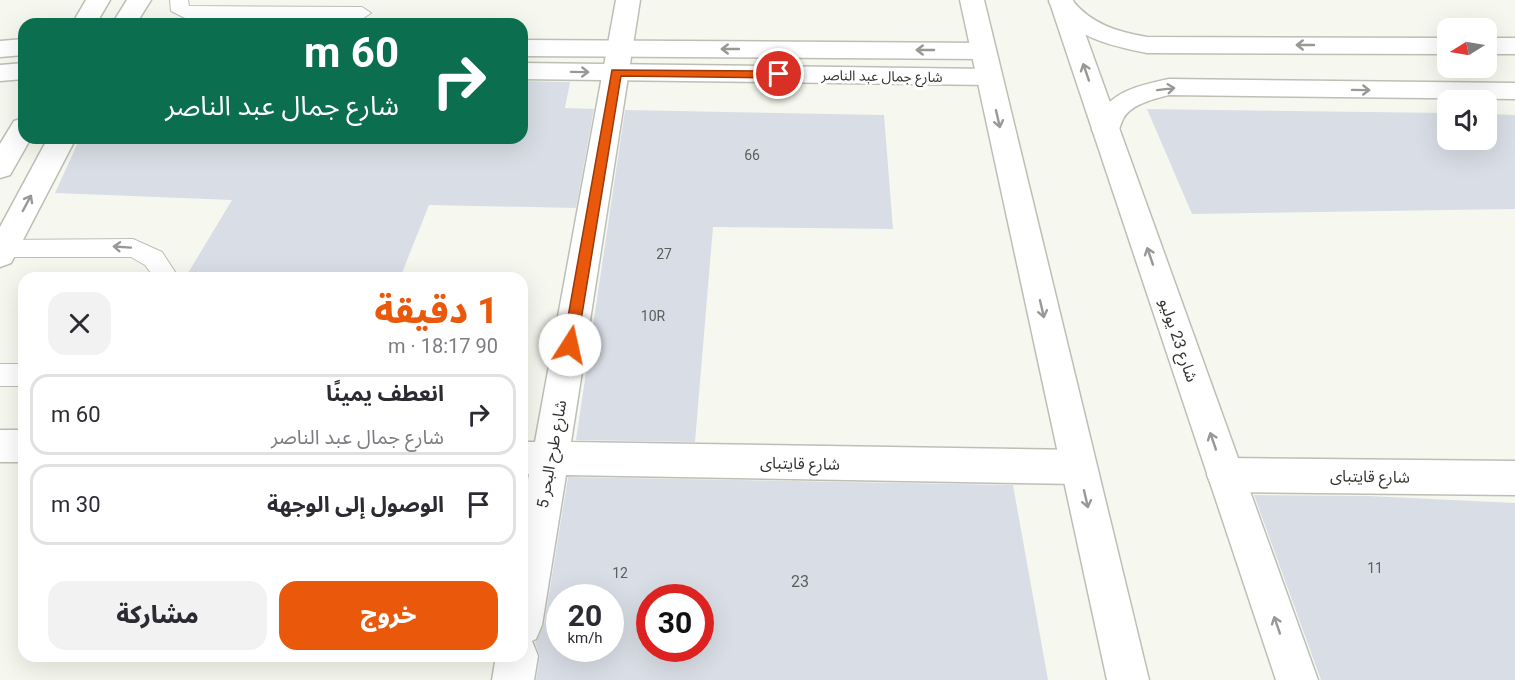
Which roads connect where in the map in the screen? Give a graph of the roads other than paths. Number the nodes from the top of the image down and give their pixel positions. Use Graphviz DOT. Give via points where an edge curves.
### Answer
graph roads {
  1 [pos="98,0"];
  2 [pos="139,0"];
  3 [pos="179,0"];
  4 [pos="628,0"];
  5 [pos="972,0"];
  6 [pos="1061,1"];
  7 [pos="350,16"];
  8 [pos="88,18"];
  9 [pos="128,18"];
  10 [pos="309,18"];
  11 [pos="1437,46"];
  12 [pos="1497,46"];
  13 [pos="1515,46"];
  14 [pos="18,48"];
  15 [pos="0,49"];
  16 [pos="528,49"];
  17 [pos="618,60"];
  18 [pos="986,64"];
  19 [pos="528,70"];
  20 [pos="18,72"];
  21 [pos="0,73"];
  22 [pos="1515,91"];
  23 [pos="1106,130"];
  24 [pos="18,137"];
  25 [pos="59,144"];
  26 [pos="0,168"];
  27 [pos="2,252"];
  28 [pos="165,272"];
  29 [pos="0,375"];
  30 [pos="18,375"];
  31 [pos="0,446"];
  32 [pos="18,446"];
  33 [pos="536,458"];
  34 [pos="1078,467"];
  35 [pos="1225,475"];
  36 [pos="1515,478"];
  37 [pos="528,553"];
  38 [pos="516,662"];
  39 [pos="1293,676"];
  40 [pos="513,680"];
  41 [pos="1128,680"];
  1 -- 8 [label="main road"];
  2 -- 9 [label="main road"];
  3 -- 10 [label="lane" via="178,6 185,12"];
  4 -- 17 [label="main road, شارع طرح البحر 5"];
  5 -- 18 [label="main road"];
  11 -- 6 [label="main road, one-way" via="1147,45 1113,39 1093,30 1078,22"];
  23 -- 6 [label="main road, شارع 23 يوليو, one-way"];
  7 -- 10 [label="lane"];
  12 -- 13 [label="main road"];
  14 -- 15 [label="main road"];
  16 -- 17 [label="main road, شارع جمال عبد الناصر"];
  17 -- 18 [label="main road, شارع جمال عبد الناصر"];
  19 -- 17 [label="main road, شارع جمال عبد الناصر, one-way"];
  17 -- 33 [label="main road, شارع طرح البحر 5"];
  18 -- 34 [label="main road, one-way"];
  20 -- 21 [label="main road"];
  23 -- 22 [label="main road, one-way" via="1108,118 1125,101 1169,87"];
  35 -- 23 [label="main road, شارع 23 يوليو, one-way"];
  24 -- 26 [label="main road"];
  27 -- 25 [label="main road, one-way"];
  28 -- 27 [label="lane, one-way" via="150,254 133,248"];
  29 -- 30 [label="lane"];
  31 -- 32 [label="main road"];
  33 -- 34 [label="main road, شارع قايتباى"];
  33 -- 37 [label="main road, شارع طرح البحر 5"];
  34 -- 41 [label="main road, one-way"];
  35 -- 36 [label="main road, شارع قايتباى"];
  39 -- 35 [label="main road, شارع 23 يوليو, one-way"];
  38 -- 40 [label="main road"];
}
